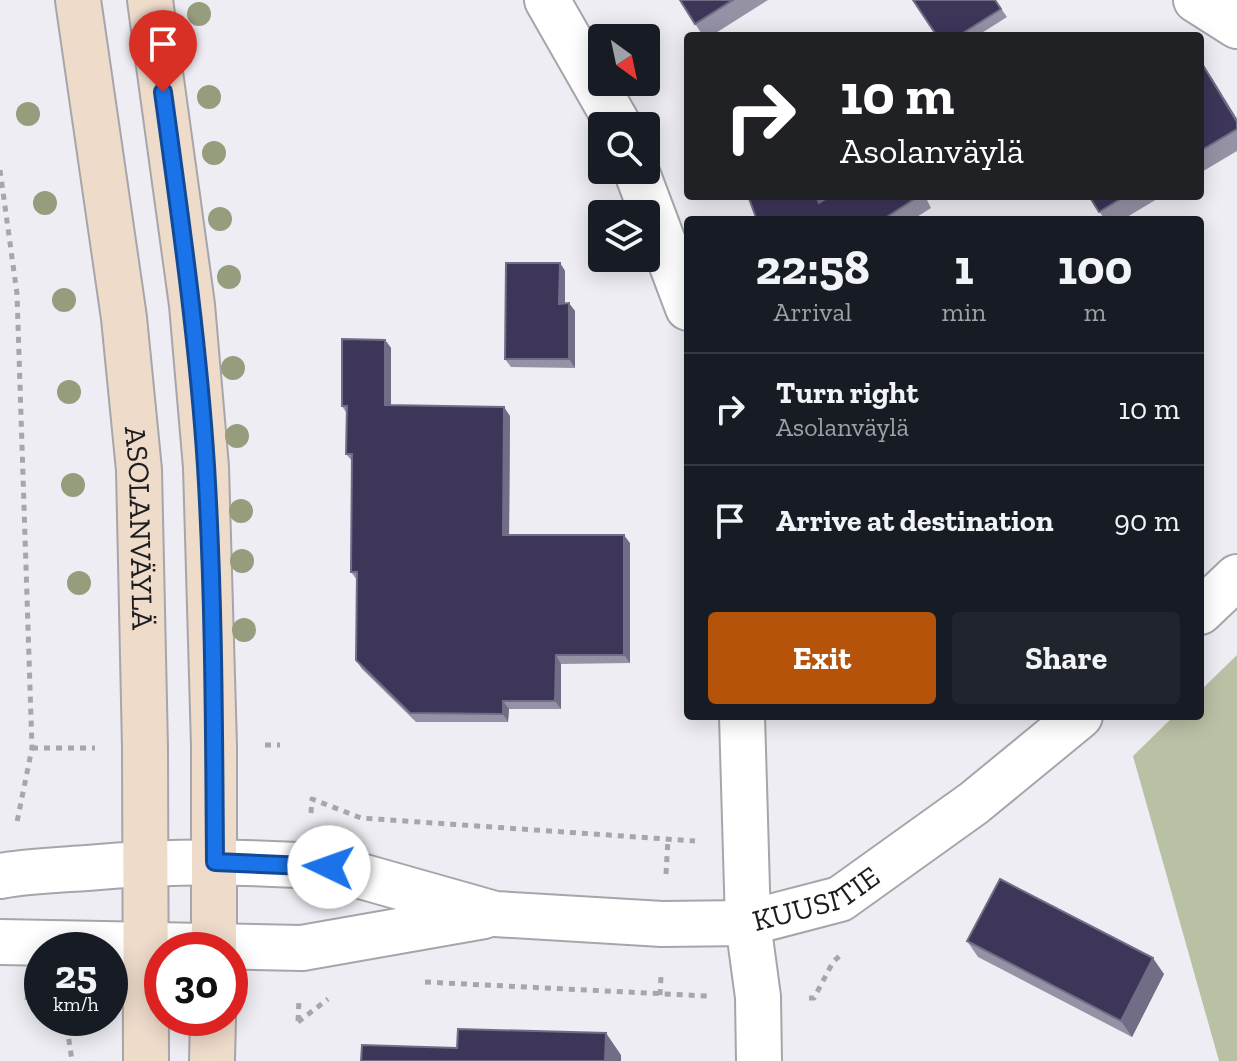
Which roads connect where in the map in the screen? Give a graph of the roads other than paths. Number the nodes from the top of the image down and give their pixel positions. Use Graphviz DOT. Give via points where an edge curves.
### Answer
graph roads {
  1 [pos="78,0"];
  2 [pos="150,0"];
  3 [pos="547,0"];
  4 [pos="1196,0"];
  5 [pos="1237,26"];
  6 [pos="611,112"];
  7 [pos="641,184"];
  8 [pos="684,297"];
  9 [pos="1237,577"];
  10 [pos="1204,608"];
  11 [pos="742,720"];
  12 [pos="1075,720"];
  13 [pos="215,862"];
  14 [pos="145,863"];
  15 [pos="7,875"];
  16 [pos="495,914"];
  17 [pos="748,923"];
  18 [pos="147,932"];
  19 [pos="214,932"];
  20 [pos="6,942"];
  21 [pos="144,945"];
  22 [pos="248,948"];
  23 [pos="146,1036"];
  24 [pos="213,1036"];
  25 [pos="146,1061"];
  26 [pos="212,1061"];
  27 [pos="759,1061"];
  1 -- 14 [label="main road, ASOLANVÄYLÄ" via="124,318 139,470"];
  2 -- 13 [label="main road" via="192,305 206,467"];
  3 -- 6 [label="street"];
  4 -- 5 [label="street"];
  7 -- 8 [label="street"];
  9 -- 10 [label="street"];
  11 -- 17 [label="street"];
  12 -- 17 [label="street, KUUSITIE" via="974,803 840,899"];
  13 -- 14 [label="street, KUUSITIE"];
  13 -- 16 [label="street, KUUSITIE" via="329,867"];
  13 -- 19 [label="main road"];
  14 -- 15 [label="street, KUUSITIE"];
  14 -- 18 [label="main road, ASOLANVÄYLÄ"];
  16 -- 17 [label="street, KUUSITIE" via="662,924"];
  16 -- 22 [label="street, KUUSITIE" via="302,948"];
  17 -- 27 [label="street" via="758,997"];
  20 -- 21 [label="street, KUUSITIE"];
  23 -- 25 [label="main road, ASOLANVÄYLÄ"];
  24 -- 26 [label="main road"];
}
